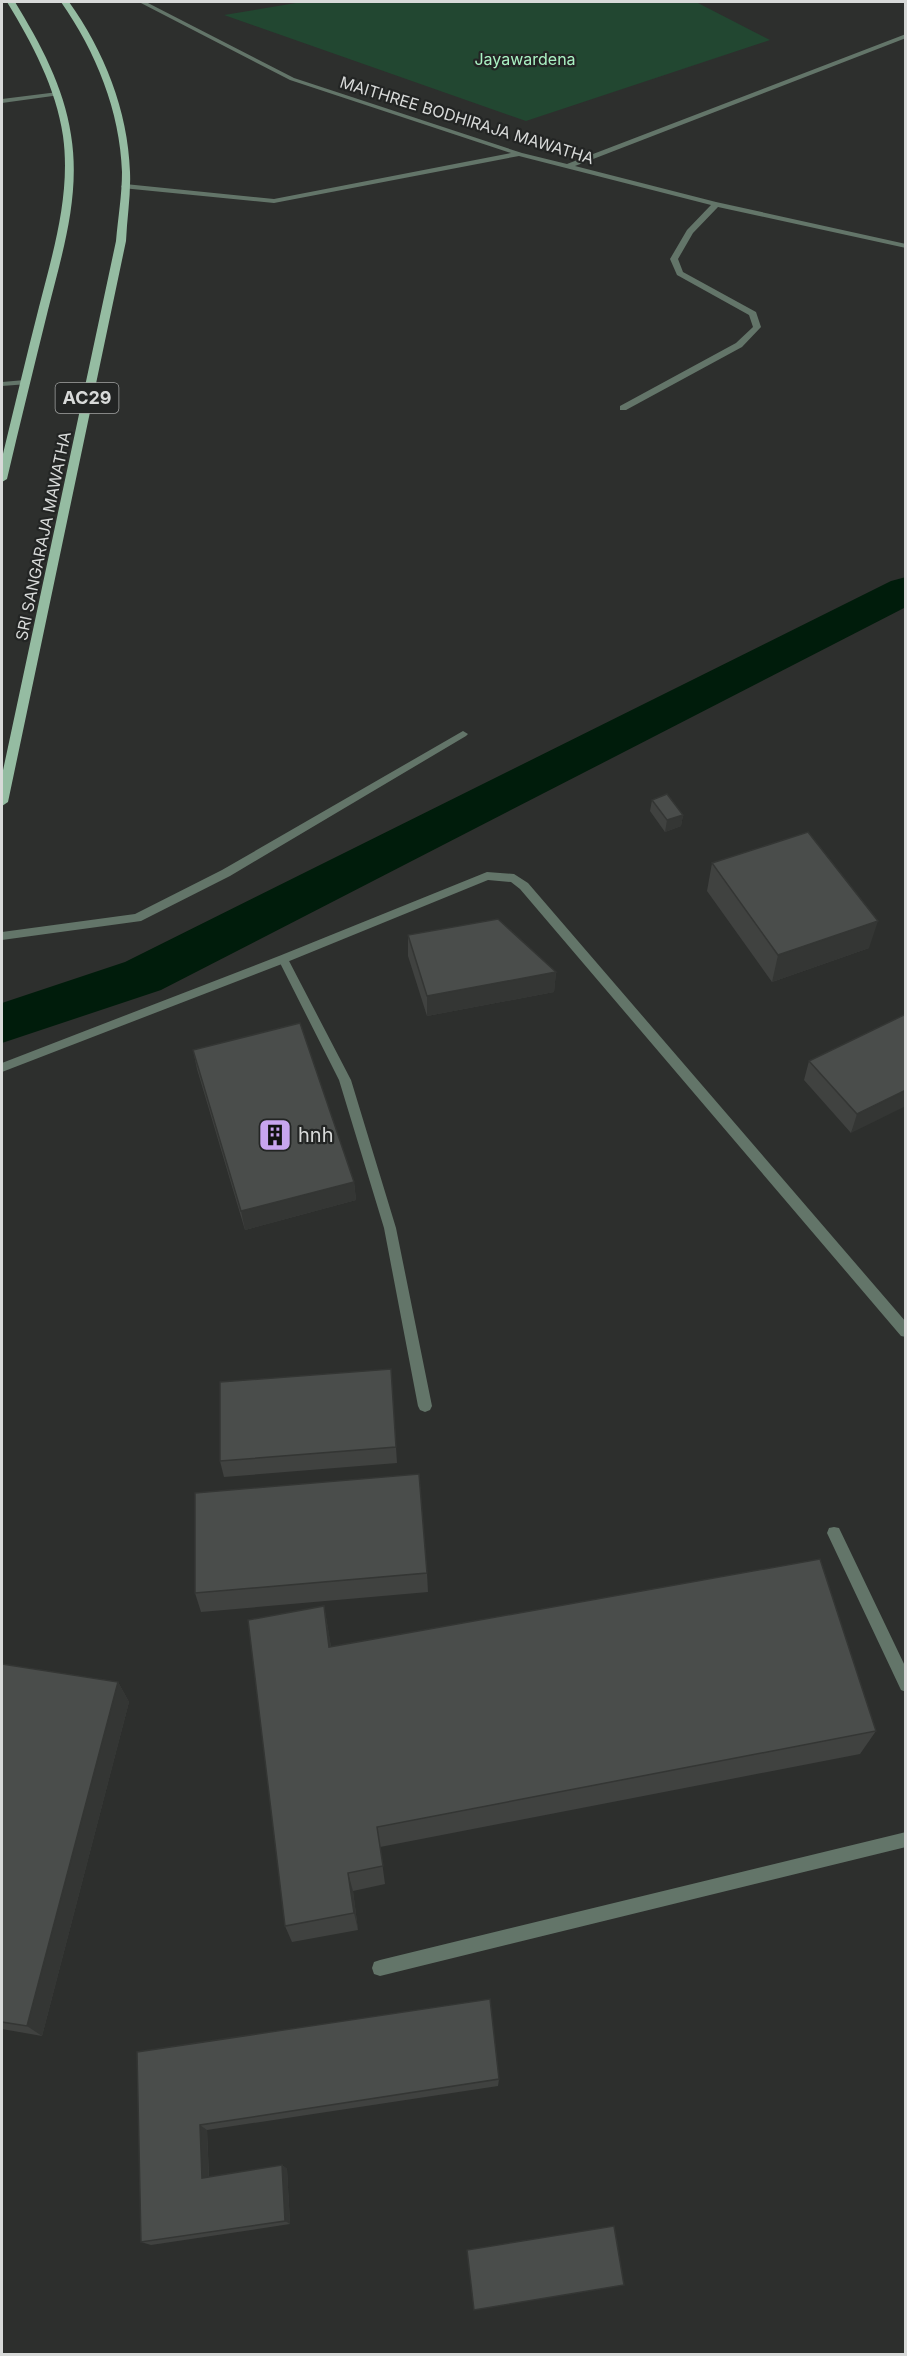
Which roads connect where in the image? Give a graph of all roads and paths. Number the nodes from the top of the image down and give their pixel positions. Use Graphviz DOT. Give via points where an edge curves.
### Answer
graph roads {
  1 [pos="11,2"];
  2 [pos="65,2"];
  3 [pos="142,2"];
  4 [pos="906,36"];
  5 [pos="58,94"];
  6 [pos="2,101"];
  7 [pos="520,154"];
  8 [pos="566,167"];
  9 [pos="125,186"];
  10 [pos="716,204"];
  11 [pos="906,246"];
  12 [pos="25,382"];
  13 [pos="2,384"];
  14 [pos="623,408"];
  15 [pos="2,479"];
  16 [pos="463,734"];
  17 [pos="2,802"];
  18 [pos="2,936"];
  19 [pos="283,959"];
  20 [pos="2,1068"];
  21 [pos="906,1332"];
  22 [pos="425,1406"];
  23 [pos="834,1533"];
  24 [pos="906,1685"];
  25 [pos="906,1839"];
  26 [pos="380,1968"];
  1 -- 5 [label="main road"];
  2 -- 9 [label="main road, SRI SANGARAJA MAWATHA / AC29" via="94,48 110,87 120,132"];
  3 -- 7 [label="street, MAITHREE BODHIRAJA MAWATHA" via="292,79"];
  4 -- 8 [label="street"];
  5 -- 6 [label="street"];
  5 -- 12 [label="main road" via="68,137 70,177 60,243"];
  7 -- 8 [label="street, MAITHREE BODHIRAJA MAWATHA"];
  7 -- 9 [label="street" via="274,201"];
  8 -- 10 [label="street, MAITHREE BODHIRAJA MAWATHA"];
  9 -- 17 [label="main road, SRI SANGARAJA MAWATHA / AC29" via="121,241"];
  10 -- 11 [label="street, MAITHREE BODHIRAJA MAWATHA"];
  10 -- 14 [label="street" via="690,232 674,259 680,273 753,314 757,327 739,345"];
  12 -- 13 [label="street"];
  12 -- 15 [label="main road"];
  16 -- 18 [label="street" via="226,873 136,918"];
  19 -- 20 [label="street"];
  19 -- 21 [label="street" via="487,876 514,878"];
  19 -- 22 [label="street" via="345,1080 390,1228"];
  23 -- 24 [label="street"];
  25 -- 26 [label="street"];
}
